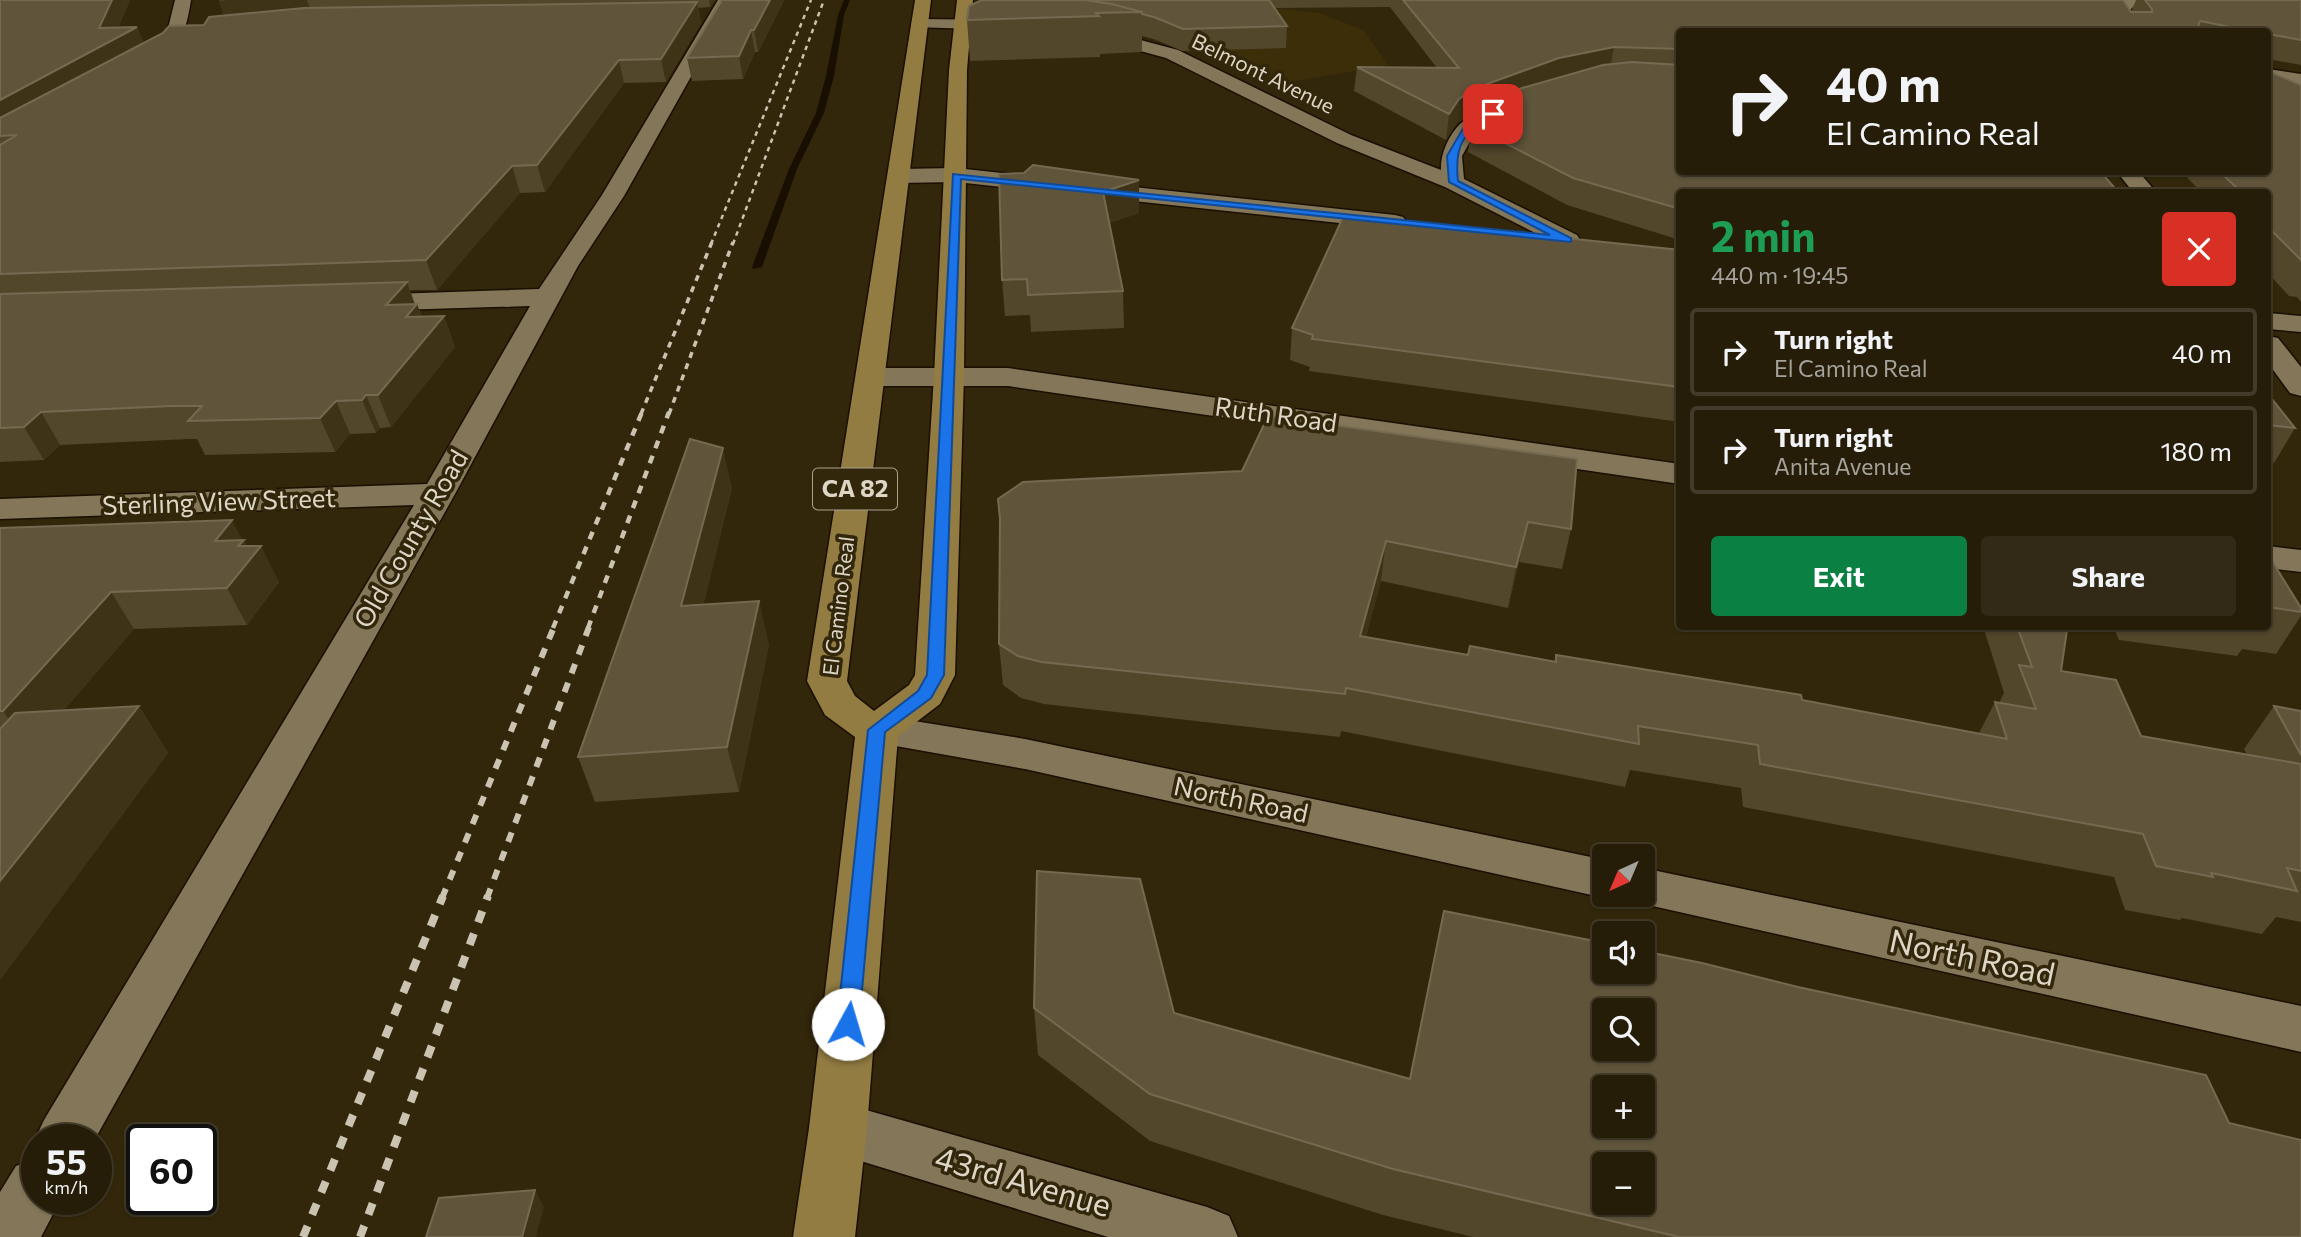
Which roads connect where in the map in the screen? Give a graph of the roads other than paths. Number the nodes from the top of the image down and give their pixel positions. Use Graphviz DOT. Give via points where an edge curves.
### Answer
graph roads {
  1 [pos="183,0"];
  2 [pos="923,0"];
  3 [pos="965,0"];
  4 [pos="2132,0"];
  5 [pos="715,10"];
  6 [pos="961,23"];
  7 [pos="919,24"];
  8 [pos="1024,25"];
  9 [pos="2130,28"];
  10 [pos="1079,30"];
  11 [pos="130,69"];
  12 [pos="2271,75"];
  13 [pos="2301,80"];
  14 [pos="1542,96"];
  15 [pos="2131,175"];
  16 [pos="899,176"];
  17 [pos="957,176"];
  18 [pos="1453,182"];
  19 [pos="2142,189"];
  20 [pos="1418,225"];
  21 [pos="1500,233"];
  22 [pos="1568,240"];
  23 [pos="1593,243"];
  24 [pos="547,297"];
  25 [pos="339,303"];
  26 [pos="2271,321"];
  27 [pos="2301,324"];
  28 [pos="2271,348"];
  29 [pos="949,376"];
  30 [pos="871,377"];
  31 [pos="2301,387"];
  32 [pos="1676,473"];
  33 [pos="438,494"];
  34 [pos="0,509"];
  35 [pos="2271,557"];
  36 [pos="2301,561"];
  37 [pos="877,730"];
  38 [pos="1592,876"];
  39 [pos="1656,890"];
  40 [pos="2301,1029"];
  41 [pos="73,1124"];
  42 [pos="838,1128"];
  43 [pos="21,1213"];
  44 [pos="7,1237"];
  45 [pos="824,1237"];
  46 [pos="1207,1237"];
  1 -- 11 [label="street" via="185,33"];
  2 -- 7 [label="main road, El Camino Real / CA 82"];
  3 -- 6 [label="main road"];
  4 -- 9 [label="street" via="2118,13"];
  5 -- 24 [label="street, Old County Road" via="612,196"];
  6 -- 7 [label="street"];
  6 -- 8 [label="street"];
  6 -- 17 [label="main road"];
  7 -- 16 [label="main road, El Camino Real / CA 82"];
  10 -- 18 [label="street, Belmont Avenue" via="1172,54 1345,139"];
  12 -- 13 [label="street"];
  14 -- 18 [label="street" via="1468,127 1451,156"];
  15 -- 19 [label="street"];
  16 -- 17 [label="street"];
  16 -- 30 [label="main road, El Camino Real / CA 82"];
  17 -- 20 [label="street"];
  17 -- 29 [label="main road"];
  18 -- 22 [label="street, Belmont Avenue"];
  21 -- 22 [label="street"];
  22 -- 23 [label="street"];
  24 -- 25 [label="street"];
  24 -- 33 [label="street, Old County Road"];
  26 -- 27 [label="street"];
  28 -- 31 [label="street"];
  29 -- 30 [label="street, Ruth Road"];
  29 -- 32 [label="street, Ruth Road" via="1008,377 1109,390"];
  29 -- 37 [label="main road" via="935,675 925,694"];
  30 -- 37 [label="main road, El Camino Real / CA 82" via="827,681 834,701"];
  33 -- 34 [label="street, Sterling View Street"];
  33 -- 41 [label="street, Old County Road"];
  35 -- 36 [label="street"];
  37 -- 38 [label="street, North Road" via="1013,751"];
  37 -- 42 [label="main road"];
  39 -- 40 [label="street, North Road"];
  42 -- 45 [label="main road"];
  42 -- 46 [label="street, 43rd Avenue"];
  43 -- 44 [label="street"];
}
